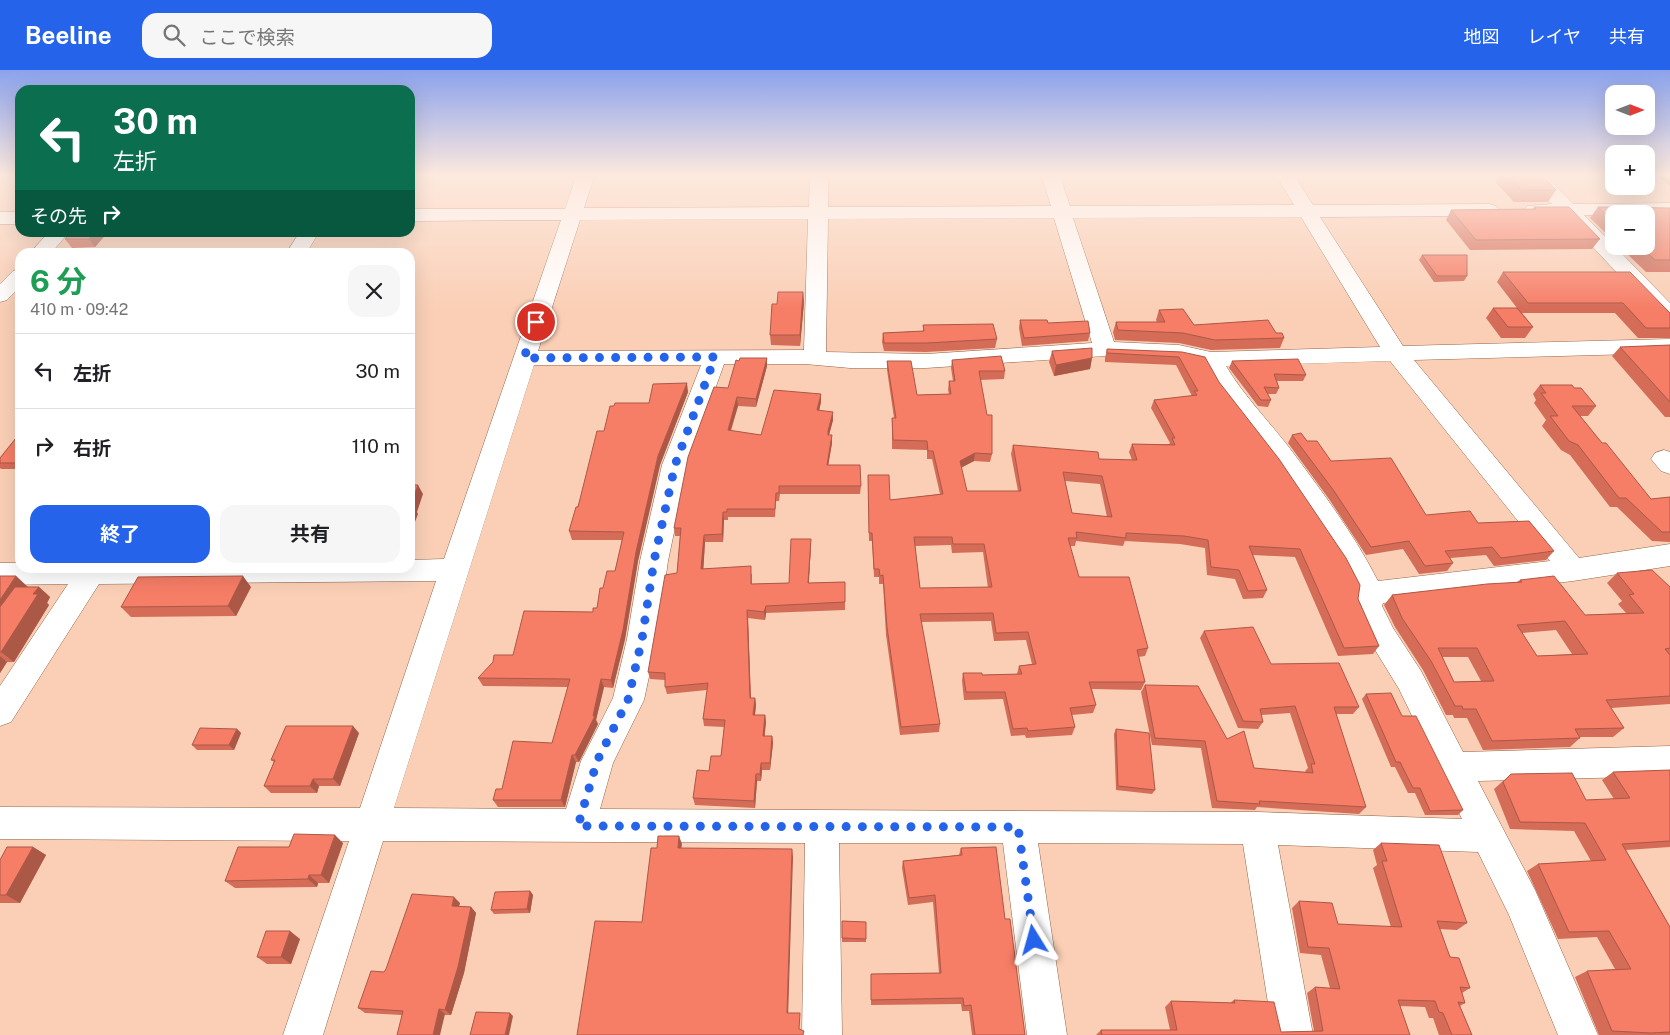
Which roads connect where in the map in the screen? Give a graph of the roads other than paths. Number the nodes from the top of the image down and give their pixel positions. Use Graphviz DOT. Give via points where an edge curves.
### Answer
graph roads {
  1 [pos="572,219"];
  2 [pos="819,219"];
  3 [pos="1064,219"];
  4 [pos="1313,219"];
  5 [pos="1578,219"];
  6 [pos="55,237"];
  7 [pos="307,237"];
  8 [pos="45,248"];
  9 [pos="300,248"];
  10 [pos="15,280"];
  11 [pos="0,296"];
  12 [pos="1670,316"];
  13 [pos="1670,346"];
  14 [pos="1105,349"];
  15 [pos="1396,354"];
  16 [pos="715,357"];
  17 [pos="524,358"];
  18 [pos="816,358"];
  19 [pos="1211,359"];
  20 [pos="1657,558"];
  21 [pos="415,570"];
  22 [pos="454,570"];
  23 [pos="1573,570"];
  24 [pos="23,573"];
  25 [pos="90,573"];
  26 [pos="0,574"];
  27 [pos="1663,582"];
  28 [pos="1370,592"];
  29 [pos="0,712"];
  30 [pos="1670,761"];
  31 [pos="1453,767"];
  32 [pos="0,823"];
  33 [pos="373,823"];
  34 [pos="578,826"];
  35 [pos="822,826"];
  36 [pos="1018,827"];
  37 [pos="1258,828"];
  38 [pos="1488,836"];
  39 [pos="303,1035"];
  40 [pos="822,1035"];
  41 [pos="1047,1035"];
  42 [pos="1293,1035"];
  43 [pos="1578,1035"];
  1 -- 17 [label="street"];
  2 -- 18 [label="street"];
  3 -- 14 [label="street"];
  4 -- 15 [label="street"];
  5 -- 12 [label="street"];
  6 -- 8 [label="street"];
  7 -- 9 [label="street"];
  10 -- 11 [label="street"];
  13 -- 15 [label="street"];
  14 -- 18 [label="street" via="926,361"];
  14 -- 19 [label="street" via="1179,352"];
  15 -- 19 [label="street"];
  15 -- 23 [label="street"];
  16 -- 17 [label="street"];
  16 -- 18 [label="street"];
  16 -- 34 [label="street" via="675,465 628,700 597,761"];
  17 -- 22 [label="street"];
  19 -- 28 [label="street" via="1224,384 1285,460 1353,559"];
  20 -- 23 [label="street"];
  20 -- 27 [label="street"];
  21 -- 22 [label="street"];
  22 -- 33 [label="street"];
  23 -- 28 [label="street"];
  24 -- 26 [label="street"];
  25 -- 29 [label="street"];
  28 -- 31 [label="street" via="1368,606 1381,635 1410,680"];
  30 -- 31 [label="street"];
  31 -- 38 [label="street"];
  32 -- 33 [label="street"];
  33 -- 34 [label="street"];
  33 -- 39 [label="street"];
  34 -- 35 [label="street"];
  35 -- 36 [label="street"];
  35 -- 40 [label="street"];
  36 -- 37 [label="street"];
  36 -- 41 [label="street"];
  37 -- 38 [label="street"];
  37 -- 42 [label="street"];
  38 -- 43 [label="street" via="1522,903"];
}
